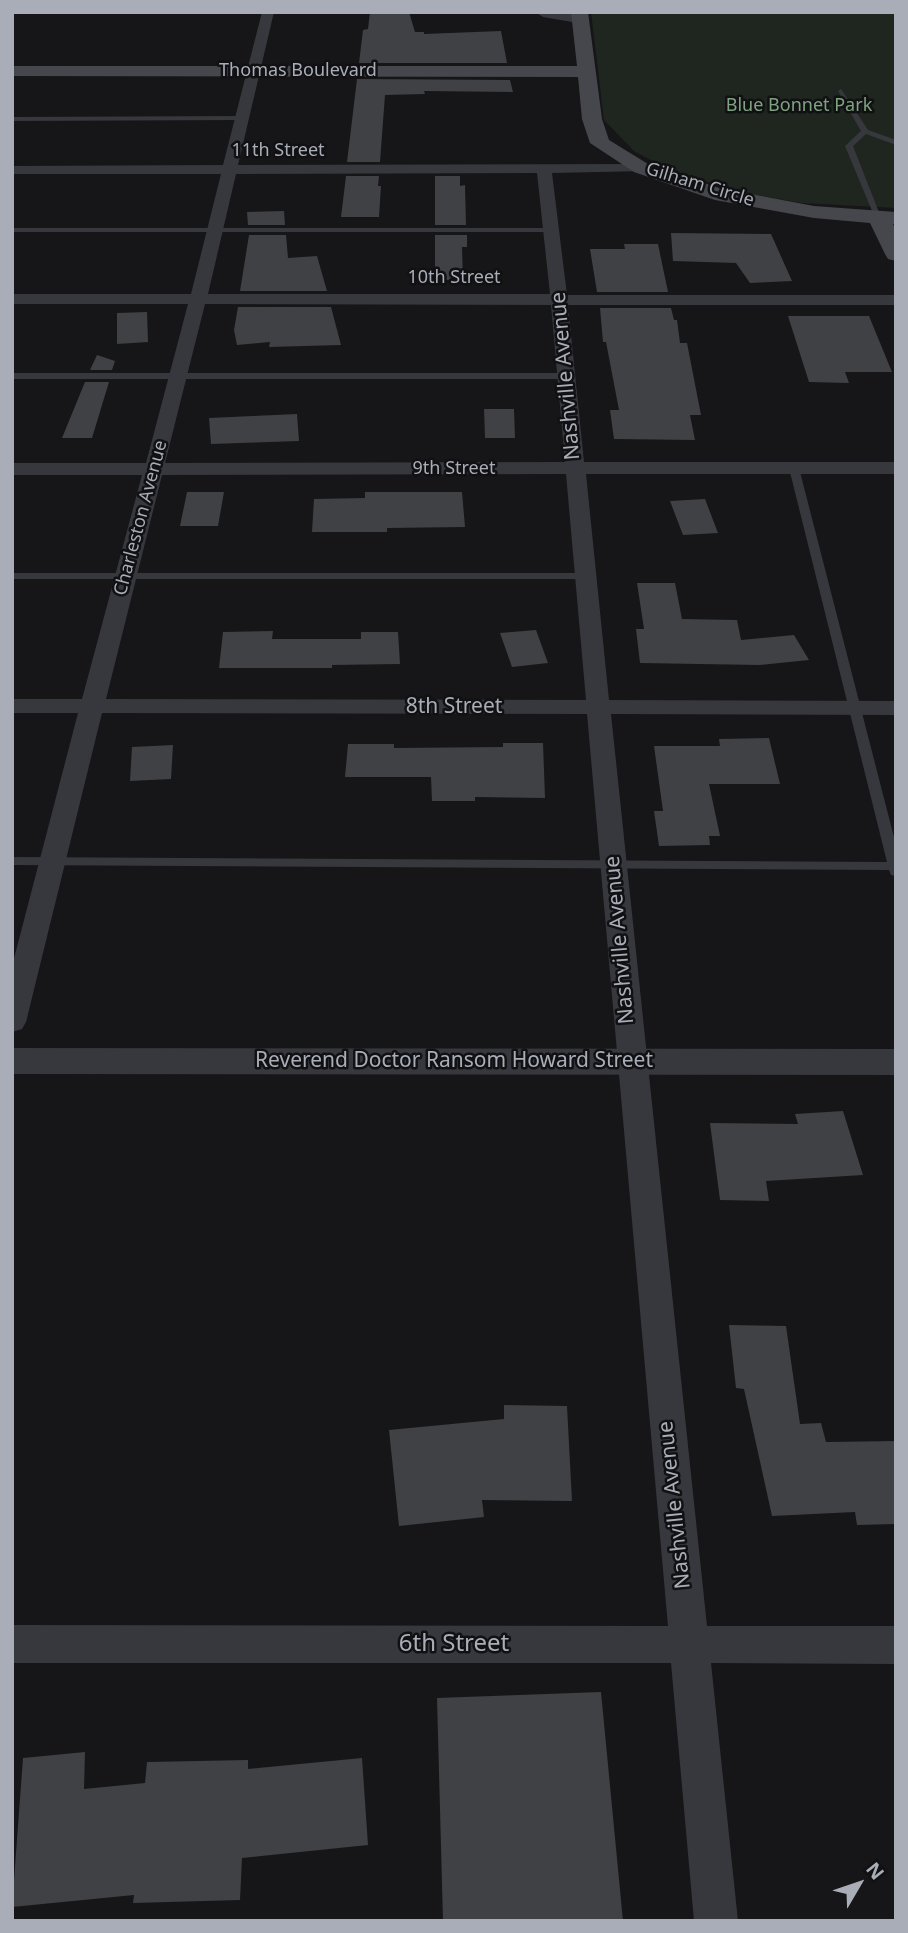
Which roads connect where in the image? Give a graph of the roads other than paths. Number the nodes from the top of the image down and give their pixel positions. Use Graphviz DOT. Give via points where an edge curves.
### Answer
graph roads {
  1 [pos="268,12"];
  2 [pos="543,12"];
  3 [pos="579,15"];
  4 [pos="12,55"];
  5 [pos="148,55"];
  6 [pos="12,63"];
  7 [pos="256,63"];
  8 [pos="584,63"];
  9 [pos="12,71"];
  10 [pos="841,91"];
  11 [pos="242,118"];
  12 [pos="12,119"];
  13 [pos="865,131"];
  14 [pos="600,143"];
  15 [pos="896,143"];
  16 [pos="641,168"];
  17 [pos="544,169"];
  18 [pos="12,170"];
  19 [pos="228,171"];
  20 [pos="887,218"];
  21 [pos="12,230"];
  22 [pos="214,230"];
  23 [pos="552,230"];
  24 [pos="896,254"];
  25 [pos="12,299"];
  26 [pos="197,299"];
  27 [pos="559,299"];
  28 [pos="896,300"];
  29 [pos="12,376"];
  30 [pos="179,376"];
  31 [pos="565,376"];
  32 [pos="794,468"];
  33 [pos="896,468"];
  34 [pos="12,469"];
  35 [pos="155,469"];
  36 [pos="575,469"];
  37 [pos="12,576"];
  38 [pos="125,576"];
  39 [pos="585,576"];
  40 [pos="12,706"];
  41 [pos="92,706"];
  42 [pos="597,707"];
  43 [pos="853,708"];
  44 [pos="896,708"];
  45 [pos="12,861"];
  46 [pos="52,861"];
  47 [pos="612,863"];
  48 [pos="895,869"];
  49 [pos="12,1022"];
  50 [pos="12,1061"];
  51 [pos="631,1061"];
  52 [pos="896,1062"];
  53 [pos="12,1644"];
  54 [pos="689,1645"];
  55 [pos="896,1645"];
  56 [pos="716,1921"];
  1 -- 7 [label="street, Charleston Avenue"];
  2 -- 3 [label="street"];
  3 -- 8 [label="main road"];
  4 -- 5 [label="main road, Thomas Boulevard"];
  5 -- 6 [label="main road"];
  5 -- 7 [label="main road, Thomas Boulevard"];
  7 -- 8 [label="main road, Thomas Boulevard"];
  7 -- 9 [label="main road, Thomas Boulevard"];
  7 -- 11 [label="street, Charleston Avenue"];
  8 -- 14 [label="main road"];
  10 -- 13 [label="lane"];
  11 -- 12 [label="lane"];
  11 -- 19 [label="street, Charleston Avenue"];
  13 -- 15 [label="lane"];
  13 -- 20 [label="lane" via="849,146"];
  14 -- 16 [label="main road, Gilham Circle"];
  14 -- 17 [label="street, 11th Street"];
  16 -- 17 [label="street, 11th Street"];
  16 -- 20 [label="main road, Gilham Circle" via="754,203"];
  17 -- 19 [label="street, 11th Street"];
  17 -- 23 [label="street, Nashville Avenue"];
  18 -- 19 [label="street, 11th Street"];
  19 -- 22 [label="street, Charleston Avenue"];
  20 -- 24 [label="main road"];
  21 -- 22 [label="lane"];
  22 -- 23 [label="lane"];
  22 -- 26 [label="street, Charleston Avenue"];
  23 -- 27 [label="street, Nashville Avenue"];
  25 -- 26 [label="street, 10th Street"];
  26 -- 27 [label="street, 10th Street"];
  26 -- 30 [label="street, Charleston Avenue"];
  27 -- 28 [label="street, 10th Street"];
  27 -- 31 [label="street, Nashville Avenue"];
  29 -- 30 [label="lane"];
  30 -- 31 [label="lane"];
  30 -- 35 [label="street, Charleston Avenue"];
  31 -- 36 [label="street, Nashville Avenue"];
  32 -- 33 [label="street, 9th Street"];
  32 -- 36 [label="street, 9th Street"];
  32 -- 43 [label="lane"];
  34 -- 35 [label="street, 9th Street"];
  35 -- 36 [label="street, 9th Street"];
  35 -- 38 [label="street, Charleston Avenue"];
  36 -- 39 [label="street, Nashville Avenue"];
  37 -- 38 [label="lane"];
  38 -- 39 [label="lane"];
  38 -- 41 [label="street, Charleston Avenue"];
  39 -- 42 [label="street, Nashville Avenue"];
  40 -- 41 [label="street, 8th Street"];
  41 -- 42 [label="street, 8th Street"];
  41 -- 46 [label="street, Charleston Avenue"];
  42 -- 43 [label="street, 8th Street"];
  42 -- 47 [label="street, Nashville Avenue"];
  43 -- 44 [label="street, 8th Street"];
  43 -- 48 [label="lane"];
  45 -- 46 [label="lane"];
  46 -- 47 [label="lane"];
  46 -- 49 [label="street, Charleston Avenue"];
  47 -- 48 [label="lane"];
  47 -- 51 [label="street, Nashville Avenue"];
  50 -- 51 [label="street, Reverend Doctor Ransom Howard Street"];
  51 -- 52 [label="street, Reverend Doctor Ransom Howard Street"];
  51 -- 54 [label="street, Nashville Avenue"];
  53 -- 54 [label="street, 6th Street"];
  54 -- 55 [label="street, 6th Street"];
  54 -- 56 [label="street, Nashville Avenue"];
}
